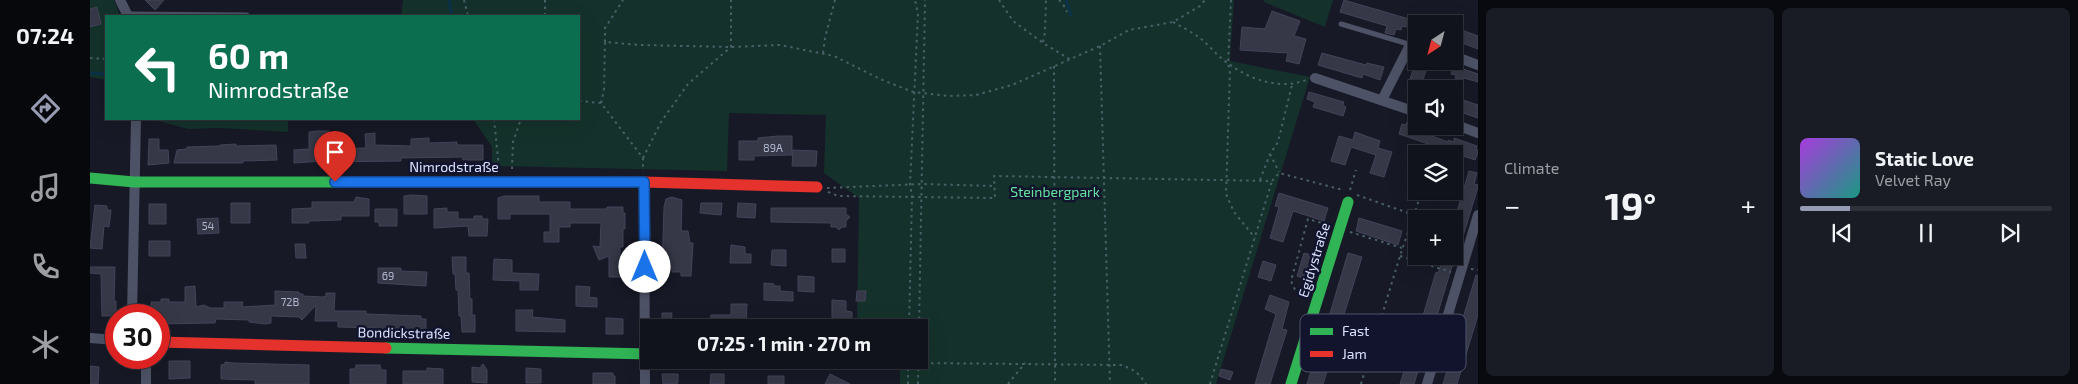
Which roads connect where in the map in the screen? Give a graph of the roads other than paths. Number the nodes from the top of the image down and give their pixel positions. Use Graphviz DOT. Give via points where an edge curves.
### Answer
graph roads {
  1 [pos="120,0"];
  2 [pos="127,15"];
  3 [pos="247,15"];
  4 [pos="1341,24"];
  5 [pos="1408,44"];
  6 [pos="1408,52"];
  7 [pos="1463,59"];
  8 [pos="1478,65"];
  9 [pos="1315,78"];
  10 [pos="1382,100"];
  11 [pos="1408,109"];
  12 [pos="136,120"];
  13 [pos="1463,127"];
  14 [pos="1478,133"];
  15 [pos="90,178"];
  16 [pos="134,182"];
  17 [pos="644,182"];
  18 [pos="817,187"];
  19 [pos="1349,197"];
  20 [pos="1478,215"];
  21 [pos="132,304"];
  22 [pos="1313,314"];
  23 [pos="1448,314"];
  24 [pos="646,319"];
  25 [pos="90,338"];
  26 [pos="105,339"];
  27 [pos="170,342"];
  28 [pos="640,354"];
  29 [pos="1300,356"];
  30 [pos="146,369"];
  31 [pos="646,369"];
  32 [pos="146,384"];
  33 [pos="645,384"];
  34 [pos="1291,384"];
  1 -- 2 [label="street"];
  2 -- 3 [label="lane"];
  4 -- 5 [label="lane"];
  6 -- 10 [label="street"];
  7 -- 8 [label="street"];
  9 -- 10 [label="street"];
  10 -- 11 [label="street"];
  12 -- 16 [label="street"];
  13 -- 14 [label="street"];
  15 -- 16 [label="street, Nimrodstraße"];
  16 -- 17 [label="street, Nimrodstraße"];
  16 -- 21 [label="street"];
  17 -- 18 [label="street, Nimrodstraße"];
  17 -- 24 [label="street"];
  19 -- 22 [label="street, Egidystraße"];
  20 -- 23 [label="street"];
  25 -- 26 [label="street"];
  27 -- 28 [label="street, Bondickstraße"];
  29 -- 34 [label="street, Egidystraße"];
  30 -- 32 [label="street"];
  31 -- 33 [label="street"];
}
